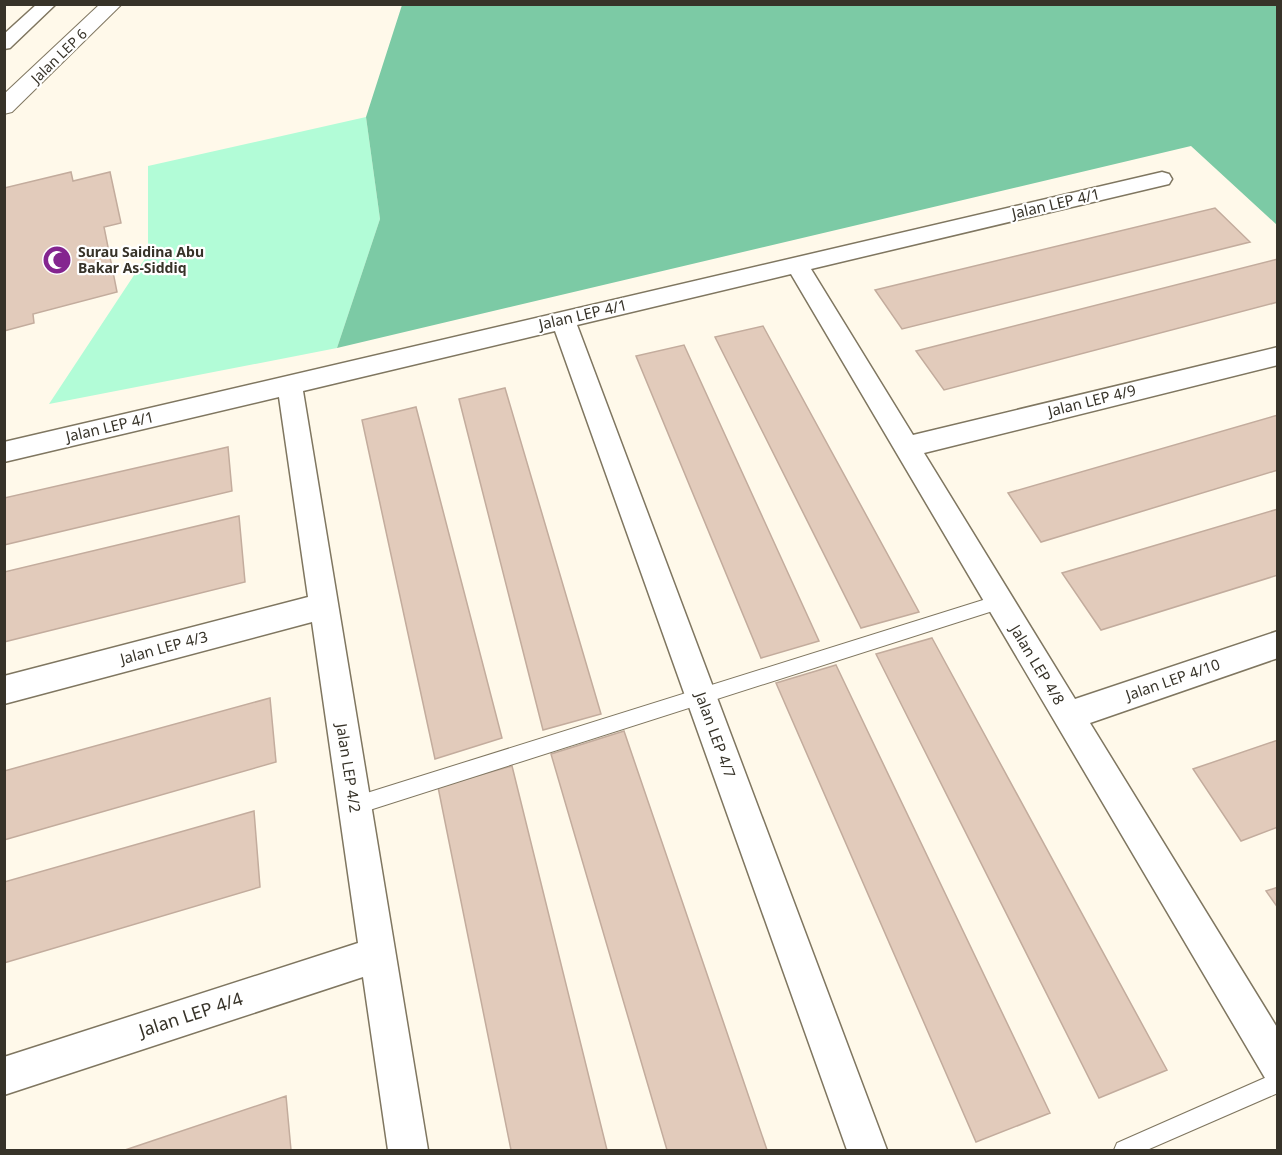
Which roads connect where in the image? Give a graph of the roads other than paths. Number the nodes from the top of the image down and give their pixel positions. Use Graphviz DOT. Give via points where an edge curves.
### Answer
graph roads {
  1 [pos="48,4"];
  2 [pos="112,4"];
  3 [pos="4,44"];
  4 [pos="4,107"];
  5 [pos="1162,179"];
  6 [pos="797,265"];
  7 [pos="563,320"];
  8 [pos="1278,356"];
  9 [pos="290,385"];
  10 [pos="907,447"];
  11 [pos="4,452"];
  12 [pos="999,602"];
  13 [pos="324,606"];
  14 [pos="1278,644"];
  15 [pos="4,690"];
  16 [pos="700,696"];
  17 [pos="1068,716"];
  18 [pos="354,806"];
  19 [pos="377,955"];
  20 [pos="1278,1065"];
  21 [pos="4,1076"];
  22 [pos="1278,1082"];
  23 [pos="408,1150"];
  24 [pos="867,1150"];
  25 [pos="1124,1150"];
  1 -- 3 [label="street"];
  2 -- 4 [label="street, Jalan LEP 6"];
  5 -- 6 [label="street, Jalan LEP 4/1"];
  6 -- 7 [label="street, Jalan LEP 4/1"];
  6 -- 10 [label="street, Jalan LEP 4/8"];
  7 -- 9 [label="street, Jalan LEP 4/1"];
  7 -- 16 [label="street, Jalan LEP 4/7"];
  8 -- 10 [label="street, Jalan LEP 4/9"];
  9 -- 11 [label="street, Jalan LEP 4/1"];
  9 -- 13 [label="street, Jalan LEP 4/2"];
  10 -- 12 [label="street, Jalan LEP 4/8"];
  12 -- 16 [label="lane"];
  12 -- 17 [label="street, Jalan LEP 4/8"];
  13 -- 15 [label="street, Jalan LEP 4/3"];
  13 -- 18 [label="street, Jalan LEP 4/2"];
  14 -- 17 [label="street, Jalan LEP 4/10"];
  16 -- 18 [label="lane"];
  16 -- 24 [label="street, Jalan LEP 4/7"];
  17 -- 20 [label="street, Jalan LEP 4/8"];
  18 -- 19 [label="street, Jalan LEP 4/2"];
  19 -- 21 [label="street, Jalan LEP 4/4"];
  19 -- 23 [label="street, Jalan LEP 4/2"];
  22 -- 25 [label="lane"];
}
